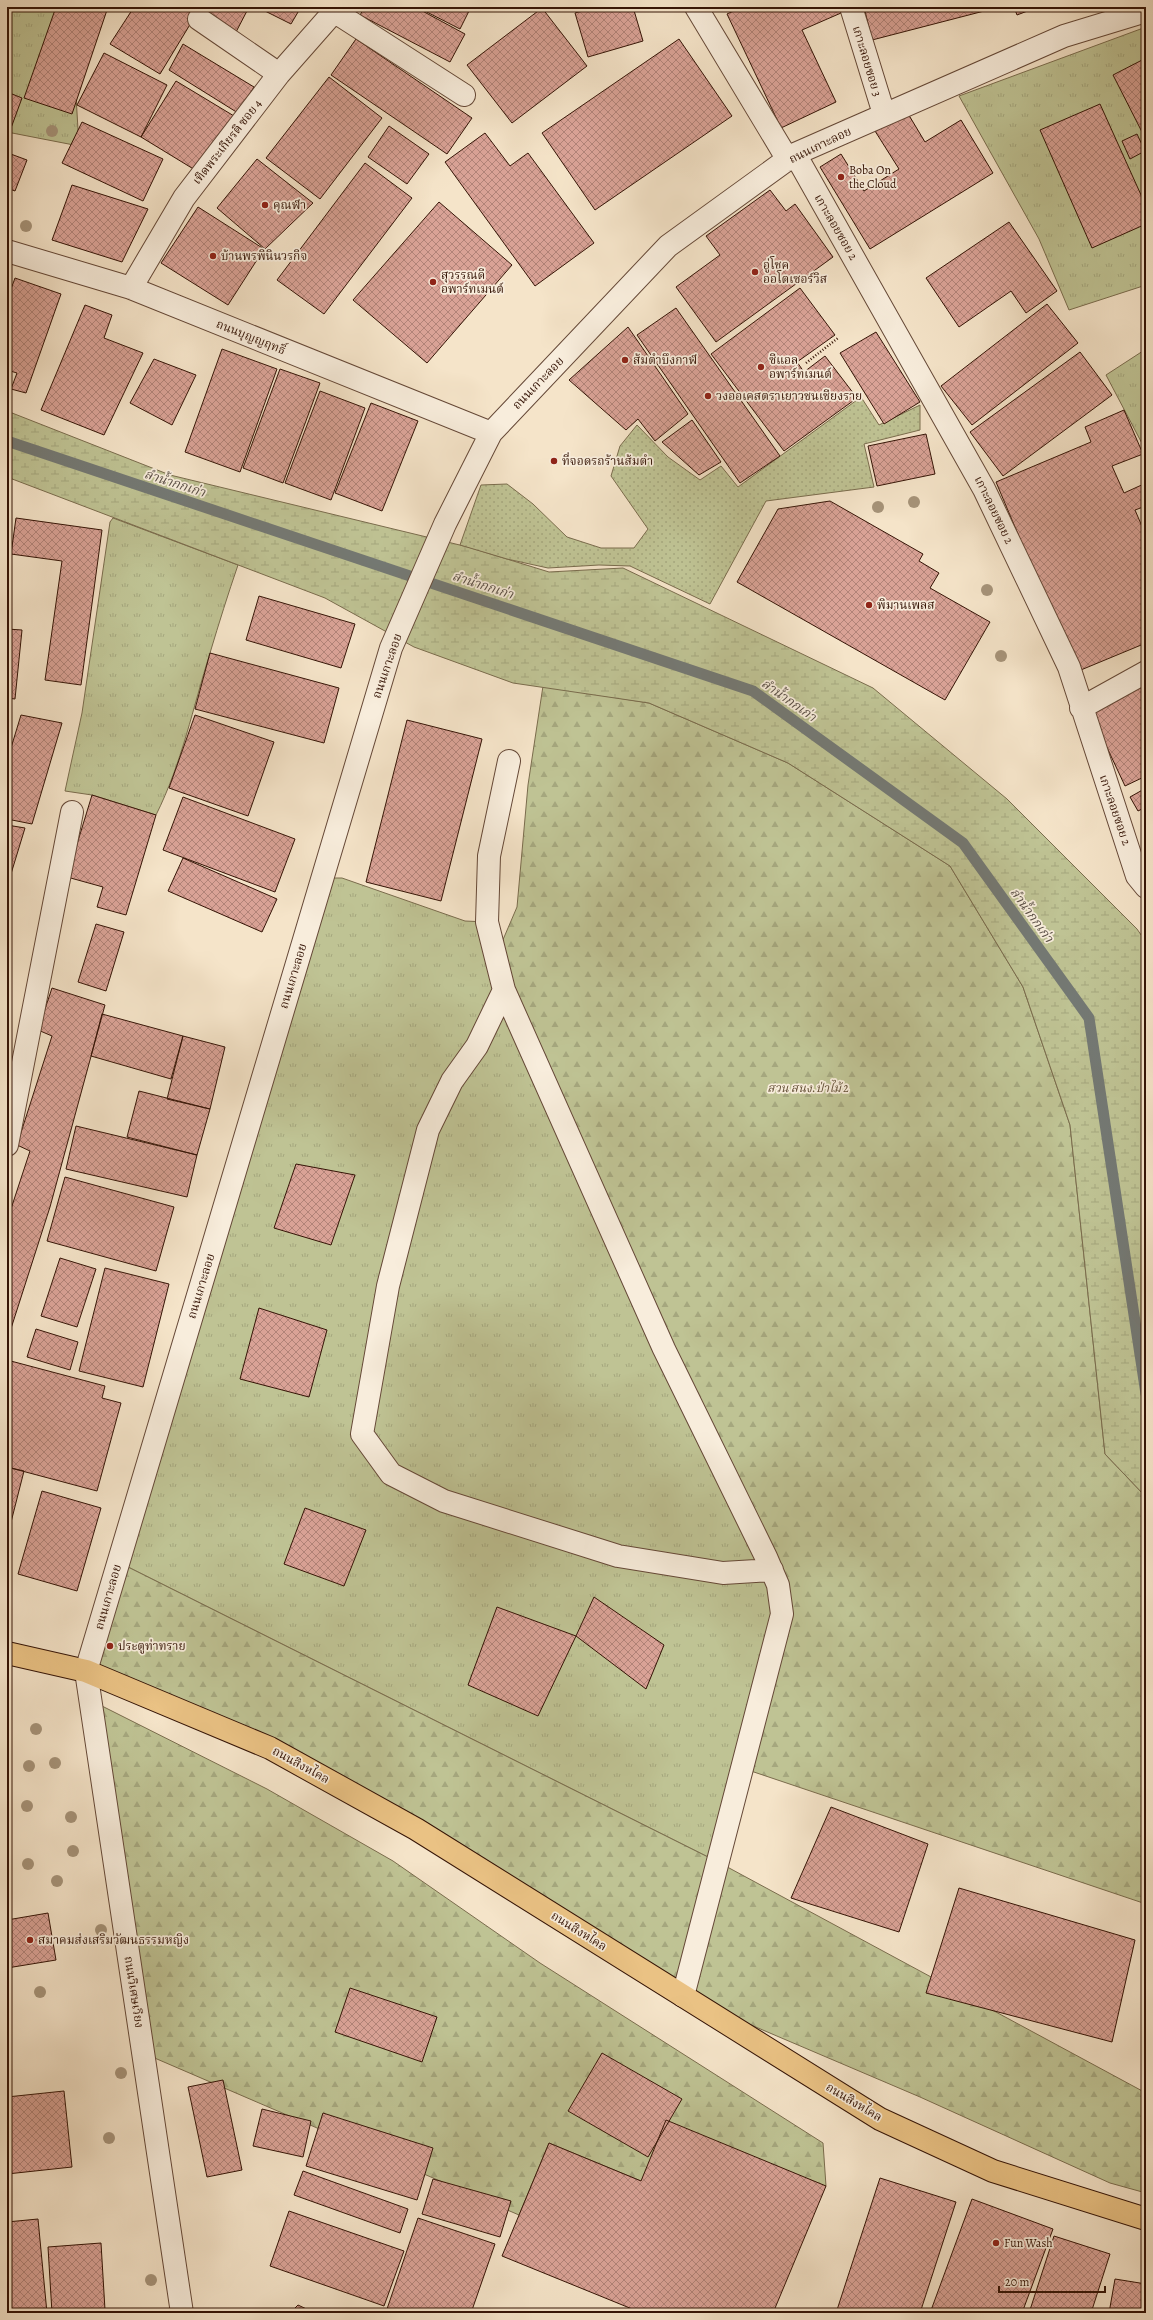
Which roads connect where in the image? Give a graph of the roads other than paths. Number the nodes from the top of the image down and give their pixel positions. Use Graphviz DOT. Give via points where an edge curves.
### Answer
graph roads {
  1 [pos="696,7"];
  2 [pos="851,7"];
  3 [pos="336,9"];
  4 [pos="1146,11"];
  5 [pos="199,19"];
  6 [pos="279,74"];
  7 [pos="464,95"];
  8 [pos="884,114"];
  9 [pos="791,157"];
  10 [pos="7,250"];
  11 [pos="131,288"];
  12 [pos="491,433"];
  13 [pos="1146,672"];
  14 [pos="1081,708"];
  15 [pos="508,761"];
  16 [pos="72,812"];
  17 [pos="1146,887"];
  18 [pos="504,990"];
  19 [pos="7,1146"];
  20 [pos="772,1570"];
  21 [pos="7,1653"];
  22 [pos="86,1671"];
  23 [pos="683,1996"];
  24 [pos="1146,2220"];
  25 [pos="182,2313"];
  1 -- 9 [label="street, เกาะลอยซอย 2"];
  2 -- 8 [label="street, เกาะลอยซอย 3"];
  3 -- 6 [label="street, เทิดพระเกียรติ ซอย 4"];
  3 -- 7 [label="street"];
  4 -- 8 [label="street, ถนนเกาะลอย" via="1064,36"];
  5 -- 6 [label="street"];
  6 -- 11 [label="street, เทิดพระเกียรติ ซอย 4" via="184,198"];
  8 -- 9 [label="street, ถนนเกาะลอย"];
  9 -- 12 [label="street, ถนนเกาะลอย" via="668,246"];
  9 -- 14 [label="street, เกาะลอยซอย 2" via="984,489 1069,667"];
  10 -- 11 [label="street, ถนนบุญญฤทธิ์"];
  11 -- 12 [label="street, ถนนบุญญฤทธิ์"];
  12 -- 22 [label="street, ถนนเกาะลอย" via="445,524 391,648"];
  13 -- 14 [label="street"];
  14 -- 17 [label="street, เกาะลอยซอย 2" via="1137,876"];
  15 -- 18 [label="street" via="489,856 488,922"];
  16 -- 19 [label="street"];
  18 -- 20 [label="street" via="664,1349"];
  18 -- 20 [label="street" via="478,1046 452,1081 428,1130 388,1286 362,1434 391,1474 444,1501 618,1556 723,1573"];
  20 -- 23 [label="street" via="778,1585 782,1614"];
  21 -- 22 [label="main road, ถนนสิงหไคล"];
  22 -- 23 [label="main road, ถนนสิงหไคล" via="270,1748 416,1829"];
  22 -- 25 [label="street, ถนนวิเศษเวียง"];
  23 -- 24 [label="main road, ถนนสิงหไคล" via="880,2119 993,2171"];
}
